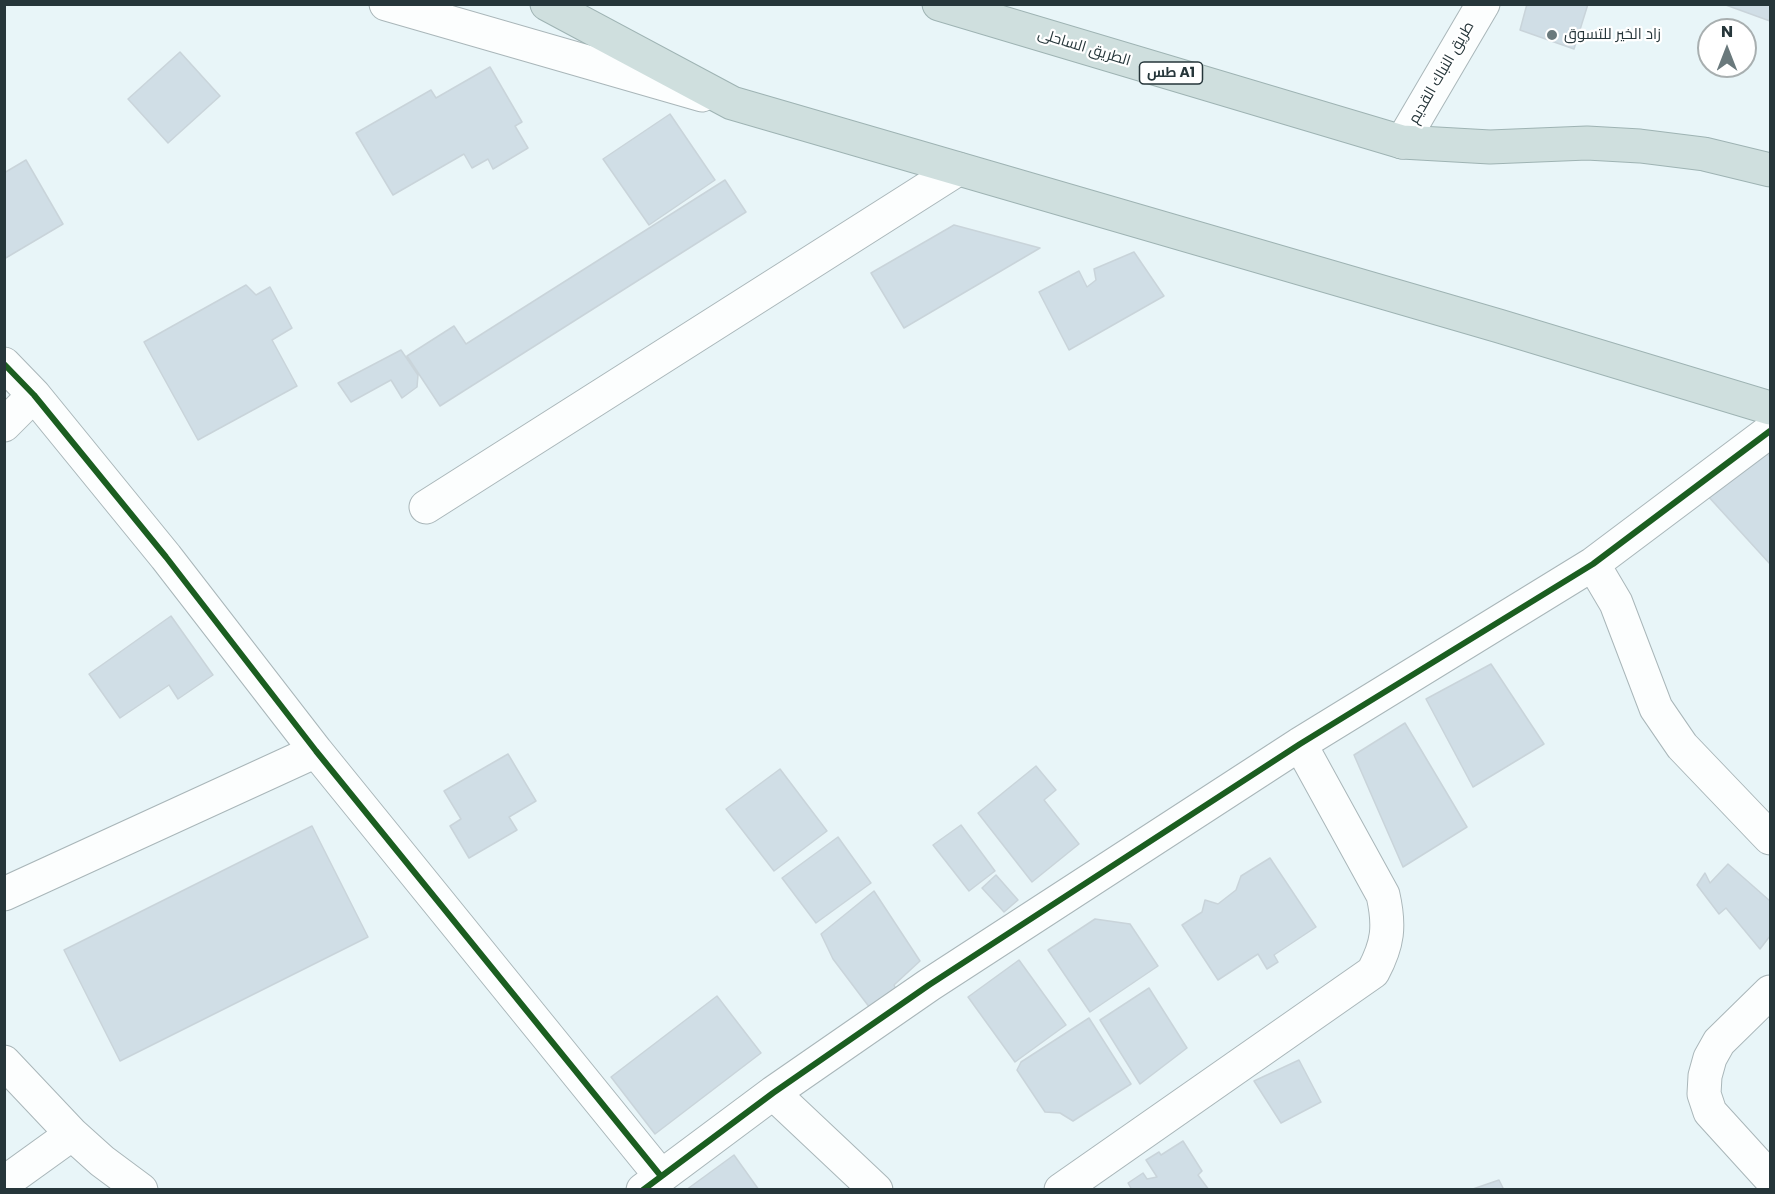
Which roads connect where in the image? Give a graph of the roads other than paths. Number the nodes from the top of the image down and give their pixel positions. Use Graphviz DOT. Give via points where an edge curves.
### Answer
graph roads {
  1 [pos="386,4"];
  2 [pos="547,4"];
  3 [pos="939,4"];
  4 [pos="1483,4"];
  5 [pos="732,104"];
  6 [pos="1402,142"];
  7 [pos="958,169"];
  8 [pos="1770,170"];
  9 [pos="4,364"];
  10 [pos="34,395"];
  11 [pos="1770,408"];
  12 [pos="4,425"];
  13 [pos="1770,431"];
  14 [pos="426,507"];
  15 [pos="1593,564"];
  16 [pos="1300,744"];
  17 [pos="316,751"];
  18 [pos="1770,838"];
  19 [pos="4,894"];
  20 [pos="1770,992"];
  21 [pos="4,1062"];
  22 [pos="773,1093"];
  23 [pos="72,1134"];
  24 [pos="1770,1178"];
  25 [pos="651,1182"];
  26 [pos="4,1183"];
  27 [pos="141,1190"];
  28 [pos="876,1190"];
  29 [pos="1061,1190"];
  1 -- 5 [label="street"];
  2 -- 5 [label="highway"];
  3 -- 6 [label="highway, الطريق الساحلى / طس A1"];
  4 -- 6 [label="street, طريق النباك القديم"];
  5 -- 7 [label="highway"];
  6 -- 8 [label="highway, الطريق الساحلى" via="1480,147 1587,143 1640,146 1704,154"];
  7 -- 11 [label="highway"];
  7 -- 14 [label="street"];
  9 -- 10 [label="street"];
  10 -- 12 [label="street"];
  10 -- 17 [label="street"];
  13 -- 15 [label="street"];
  15 -- 16 [label="street"];
  15 -- 18 [label="street" via="1616,603 1656,708 1682,746"];
  16 -- 22 [label="street" via="929,985"];
  16 -- 29 [label="street" via="1383,895 1387,912 1384,952 1372,972"];
  17 -- 19 [label="street"];
  17 -- 25 [label="street"];
  20 -- 24 [label="street" via="1719,1042 1710,1058 1704,1094 1710,1112"];
  21 -- 23 [label="street"];
  22 -- 25 [label="street"];
  22 -- 28 [label="street"];
  23 -- 26 [label="street"];
  23 -- 27 [label="street"];
}
